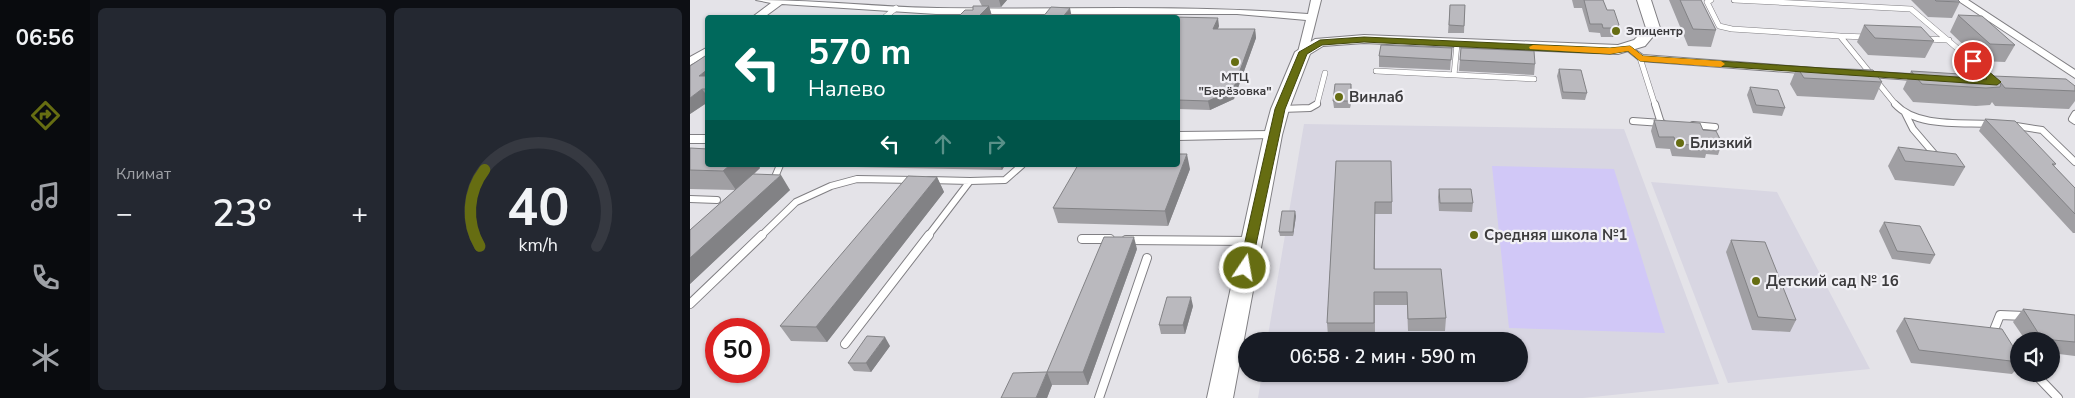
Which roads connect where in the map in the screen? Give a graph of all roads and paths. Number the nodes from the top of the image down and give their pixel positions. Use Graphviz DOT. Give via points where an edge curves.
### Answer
graph roads {
  1 [pos="761,0"];
  2 [pos="1316,0"];
  3 [pos="1644,0"];
  4 [pos="1712,0"];
  5 [pos="1734,0"];
  6 [pos="1962,0"];
  7 [pos="781,1"];
  8 [pos="896,8"];
  9 [pos="760,15"];
  10 [pos="888,15"];
  11 [pos="1310,17"];
  12 [pos="1840,36"];
  13 [pos="1869,37"];
  14 [pos="1919,39"];
  15 [pos="1949,40"];
  16 [pos="1457,44"];
  17 [pos="705,52"];
  18 [pos="1303,52"];
  19 [pos="1635,53"];
  20 [pos="690,62"];
  21 [pos="1376,71"];
  22 [pos="1825,72"];
  23 [pos="1324,73"];
  24 [pos="1844,73"];
  25 [pos="1454,75"];
  26 [pos="1873,75"];
  27 [pos="2075,75"];
  28 [pos="1534,79"];
  29 [pos="1940,79"];
  30 [pos="1978,81"];
  31 [pos="2002,82"];
  32 [pos="1280,109"];
  33 [pos="1905,113"];
  34 [pos="2075,114"];
  35 [pos="1633,121"];
  36 [pos="2075,121"];
  37 [pos="1661,123"];
  38 [pos="1670,124"];
  39 [pos="1688,125"];
  40 [pos="1715,127"];
  41 [pos="1273,135"];
  42 [pos="1180,136"];
  43 [pos="690,139"];
  44 [pos="705,139"];
  45 [pos="1941,162"];
  46 [pos="2075,162"];
  47 [pos="779,167"];
  48 [pos="1021,167"];
  49 [pos="775,178"];
  50 [pos="970,181"];
  51 [pos="690,199"];
  52 [pos="717,200"];
  53 [pos="1082,239"];
  54 [pos="1251,241"];
  55 [pos="1148,258"];
  56 [pos="690,304"];
  57 [pos="2038,317"];
  58 [pos="2006,343"];
  59 [pos="845,344"];
  60 [pos="2043,382"];
  61 [pos="1099,398"];
  62 [pos="1220,398"];
  63 [pos="2058,398"];
  1 -- 7 [label="street"];
  2 -- 11 [label="street"];
  3 -- 19 [label="main road" via="1653,28"];
  4 -- 12 [label="lane" via="1707,2 1719,26"];
  5 -- 15 [label="lane" via="1906,8 1915,11"];
  6 -- 27 [label="street"];
  7 -- 8 [label="street"];
  7 -- 9 [label="street"];
  8 -- 10 [label="lane"];
  8 -- 11 [label="street" via="1070,13 1237,11"];
  11 -- 18 [label="street"];
  12 -- 13 [label="lane"];
  12 -- 26 [label="lane"];
  14 -- 15 [label="lane"];
  15 -- 31 [label="lane"];
  16 -- 18 [label="main road" via="1364,39 1320,42"];
  16 -- 19 [label="main road"];
  16 -- 25 [label="lane"];
  17 -- 20 [label="street"];
  18 -- 32 [label="main road"];
  19 -- 22 [label="street"];
  19 -- 37 [label="lane"];
  21 -- 25 [label="lane"];
  23 -- 32 [label="lane" via="1317,104 1310,108"];
  24 -- 26 [label="street"];
  25 -- 28 [label="lane"];
  26 -- 29 [label="street"];
  26 -- 33 [label="lane"];
  30 -- 31 [label="street"];
  32 -- 41 [label="main road"];
  33 -- 45 [label="lane" via="1913,129"];
  33 -- 46 [label="lane" via="1919,118 2036,128 2046,132"];
  34 -- 36 [label="lane" via="2072,119"];
  35 -- 37 [label="lane"];
  37 -- 38 [label="lane"];
  39 -- 40 [label="lane"];
  41 -- 42 [label="street"];
  41 -- 54 [label="main road"];
  43 -- 44 [label="street"];
  47 -- 49 [label="lane"];
  48 -- 50 [label="lane" via="1006,180"];
  50 -- 56 [label="lane" via="857,179 831,186 796,202"];
  50 -- 59 [label="lane"];
  51 -- 52 [label="lane"];
  53 -- 54 [label="lane"];
  54 -- 62 [label="main road"];
  55 -- 61 [label="lane"];
  57 -- 58 [label="lane" via="2000,315 1990,329"];
  60 -- 63 [label="lane"];
}
